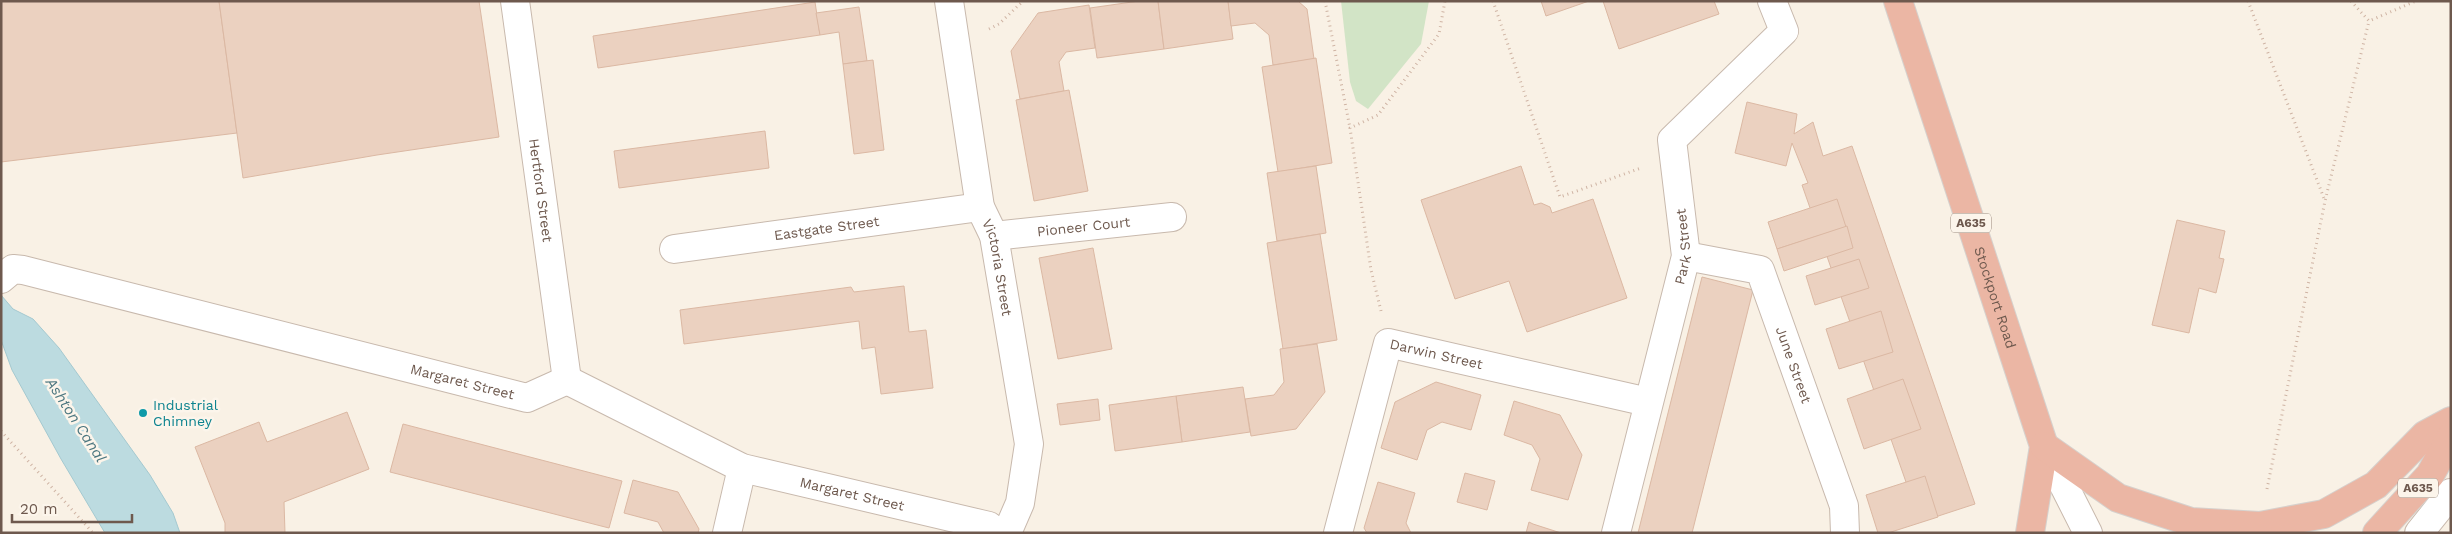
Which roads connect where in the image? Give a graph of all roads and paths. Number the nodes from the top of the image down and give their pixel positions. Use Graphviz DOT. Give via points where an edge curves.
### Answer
graph roads {
  1 [pos="515,1"];
  2 [pos="948,1"];
  3 [pos="1325,1"];
  4 [pos="1444,1"];
  5 [pos="1493,1"];
  6 [pos="1772,1"];
  7 [pos="1898,1"];
  8 [pos="2248,1"];
  9 [pos="2351,1"];
  10 [pos="2416,1"];
  11 [pos="2370,21"];
  12 [pos="1350,128"];
  13 [pos="1674,156"];
  14 [pos="2325,201"];
  15 [pos="980,207"];
  16 [pos="1172,218"];
  17 [pos="994,236"];
  18 [pos="674,249"];
  19 [pos="1686,256"];
  20 [pos="12,273"];
  21 [pos="1388,343"];
  22 [pos="567,380"];
  23 [pos="1648,402"];
  24 [pos="2451,421"];
  25 [pos="1,431"];
  26 [pos="2451,437"];
  27 [pos="2044,446"];
  28 [pos="742,468"];
  29 [pos="2451,495"];
  30 [pos="2260,526"];
  31 [pos="93,533"];
  32 [pos="727,533"];
  33 [pos="997,533"];
  34 [pos="1007,533"];
  35 [pos="1338,533"];
  36 [pos="1616,533"];
  37 [pos="1845,533"];
  38 [pos="2030,533"];
  39 [pos="2088,533"];
  40 [pos="2377,533"];
  41 [pos="2419,533"];
  42 [pos="2435,533"];
  1 -- 22 [label="street, Hertford Street"];
  2 -- 15 [label="street, Victoria Street"];
  3 -- 12 [label="path"];
  4 -- 12 [label="path" via="1439,34 1378,115"];
  5 -- 13 [label="path" via="1560,197"];
  6 -- 13 [label="street, Park Street" via="1784,31 1672,140"];
  7 -- 27 [label="highway, Stockport Road / A635"];
  8 -- 14 [label="path"];
  9 -- 11 [label="path"];
  10 -- 11 [label="path"];
  11 -- 14 [label="path"];
  12 -- 21 [label="path" via="1371,270"];
  13 -- 19 [label="street, Park Street"];
  14 -- 30 [label="path"];
  15 -- 17 [label="street, Victoria Street"];
  15 -- 18 [label="street, Eastgate Street"];
  16 -- 17 [label="street, Pioneer Court"];
  17 -- 34 [label="street, Victoria Street" via="1029,444 1020,503"];
  19 -- 23 [label="street, Park Street"];
  19 -- 37 [label="street, June Street" via="1760,270 1844,506"];
  20 -- 22 [label="street, Margaret Street" via="527,398"];
  21 -- 23 [label="street, Darwin Street"];
  21 -- 35 [label="street, Darwin Street"];
  22 -- 28 [label="street, Margaret Street"];
  23 -- 36 [label="street, Park Street"];
  24 -- 30 [label="highway, A635" via="2425,435 2376,485 2324,514"];
  25 -- 31 [label="path"];
  26 -- 40 [label="highway, A635" via="2430,475"];
  27 -- 30 [label="highway, A635" via="2118,498 2191,522"];
  27 -- 38 [label="highway, A635"];
  27 -- 39 [label="street, Stockport Road"];
  28 -- 32 [label="street"];
  28 -- 33 [label="street, Margaret Street" via="989,526"];
  29 -- 41 [label="street"];
  29 -- 42 [label="street"];
}
